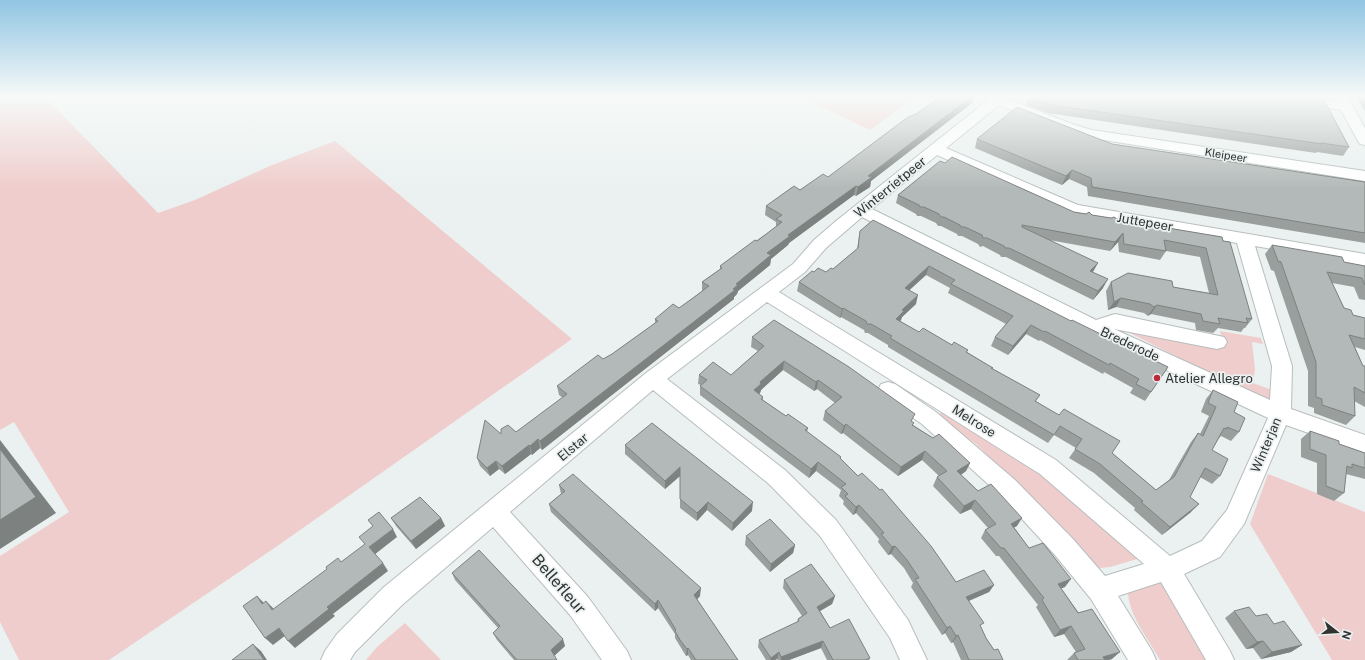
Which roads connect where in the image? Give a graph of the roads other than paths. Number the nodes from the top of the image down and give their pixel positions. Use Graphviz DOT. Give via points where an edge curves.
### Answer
graph roads {
  1 [pos="963,127"];
  2 [pos="1067,127"];
  3 [pos="1357,127"];
  4 [pos="1365,141"];
  5 [pos="935,149"];
  6 [pos="1365,176"];
  7 [pos="862,210"];
  8 [pos="1244,239"];
  9 [pos="820,244"];
  10 [pos="1365,260"];
  11 [pos="767,292"];
  12 [pos="1095,328"];
  13 [pos="1217,342"];
  14 [pos="653,379"];
  15 [pos="888,390"];
  16 [pos="1280,414"];
  17 [pos="1365,444"];
  18 [pos="494,512"];
  19 [pos="1167,569"];
  20 [pos="1100,590"];
  21 [pos="334,660"];
  22 [pos="618,660"];
  23 [pos="914,660"];
  24 [pos="1143,660"];
  25 [pos="1221,660"];
  1 -- 5 [label="street, Winterrietpeer"];
  2 -- 6 [label="street, Kleipeer" via="1091,134"];
  3 -- 4 [label="street"];
  5 -- 7 [label="street, Winterrietpeer"];
  5 -- 8 [label="street, Juttepeer" via="1074,209"];
  7 -- 9 [label="street, Winterrietpeer"];
  7 -- 12 [label="street, Brederode"];
  8 -- 10 [label="street, Juttepeer"];
  8 -- 16 [label="street, Winterjan" via="1282,366"];
  9 -- 11 [label="street, Elstar" via="799,268"];
  11 -- 14 [label="street, Elstar"];
  11 -- 19 [label="street, Melrose" via="1048,467"];
  12 -- 13 [label="street, Brederode" via="1115,321"];
  12 -- 16 [label="street, Brederode"];
  14 -- 18 [label="street, Elstar"];
  14 -- 23 [label="street" via="777,477 828,528 899,629"];
  15 -- 20 [label="street, Melrose" via="930,418 1007,487"];
  16 -- 17 [label="street, Brederode"];
  16 -- 19 [label="street, Winterjan" via="1236,517 1211,549"];
  18 -- 21 [label="street, Elstar" via="393,596 346,643"];
  18 -- 22 [label="street, Bellefleur" via="579,606"];
  19 -- 20 [label="street"];
  19 -- 25 [label="street, Melrose"];
  20 -- 24 [label="street, Melrose"];
}
